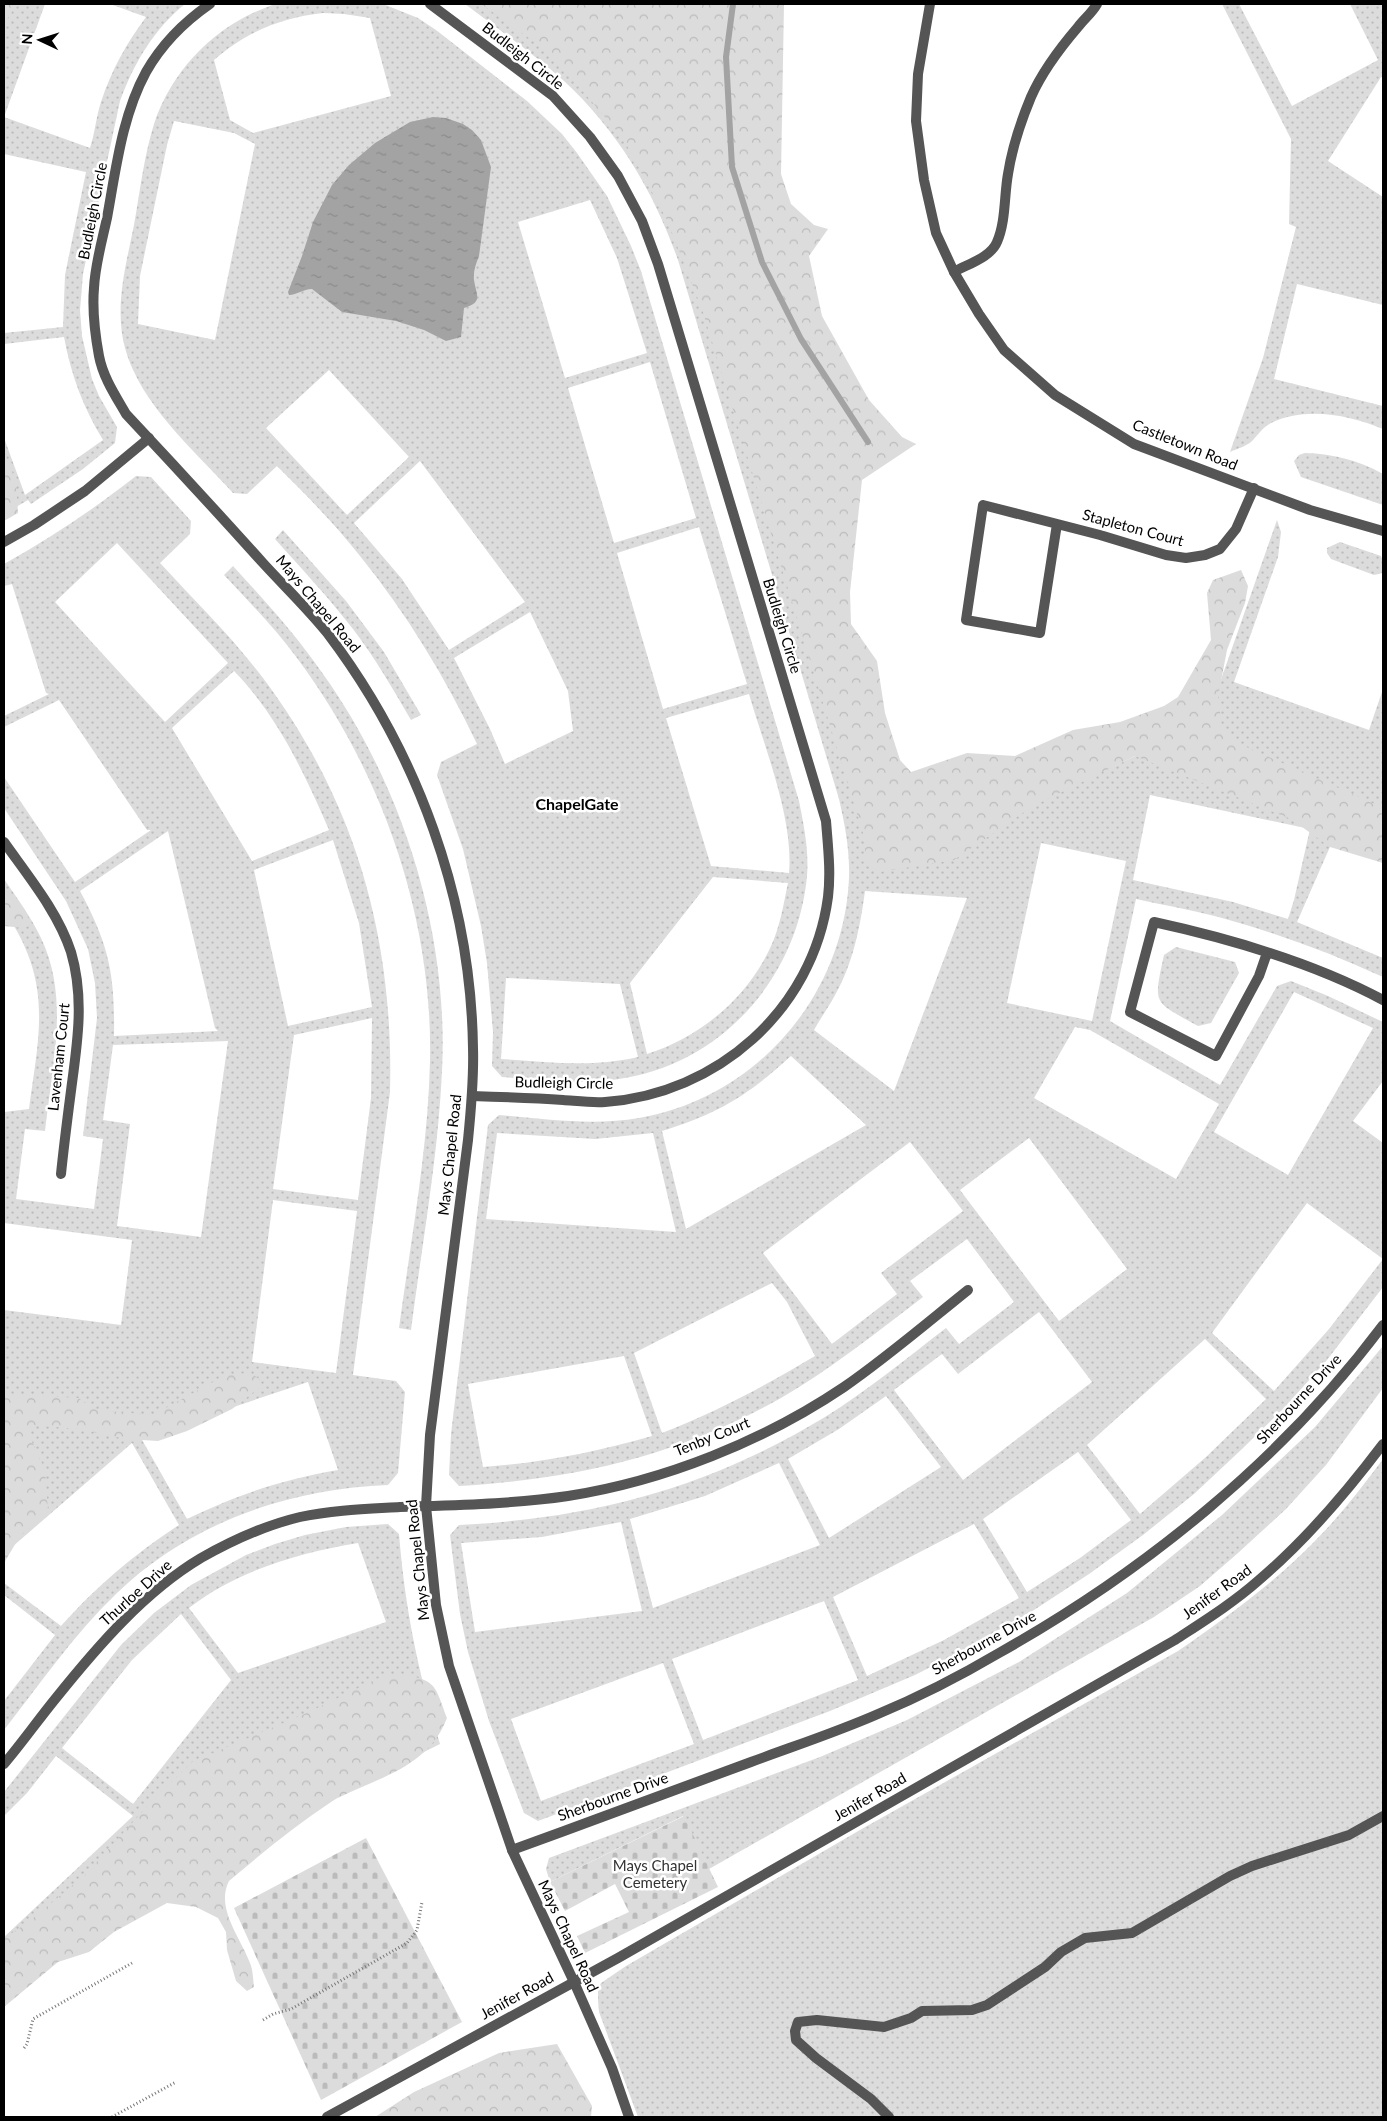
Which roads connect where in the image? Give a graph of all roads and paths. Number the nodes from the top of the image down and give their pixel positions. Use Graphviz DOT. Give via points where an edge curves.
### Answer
graph roads {
  1 [pos="210,4"];
  2 [pos="430,4"];
  3 [pos="930,4"];
  4 [pos="1097,4"];
  5 [pos="954,272"];
  6 [pos="149,438"];
  7 [pos="1254,488"];
  8 [pos="1057,524"];
  9 [pos="1383,531"];
  10 [pos="4,542"];
  11 [pos="4,842"];
  12 [pos="1267,953"];
  13 [pos="1383,1000"];
  14 [pos="472,1096"];
  15 [pos="61,1174"];
  16 [pos="968,1290"];
  17 [pos="1383,1325"];
  18 [pos="1383,1444"];
  19 [pos="426,1506"];
  20 [pos="4,1764"];
  21 [pos="1383,1816"];
  22 [pos="512,1850"];
  23 [pos="422,1902"];
  24 [pos="132,1963"];
  25 [pos="574,1982"];
  26 [pos="263,2020"];
  27 [pos="24,2048"];
  28 [pos="176,2082"];
  29 [pos="112,2117"];
  30 [pos="327,2117"];
  31 [pos="629,2117"];
  32 [pos="889,2117"];
  1 -- 6 [label="street, Budleigh Circle" via="164,45 132,104 122,138 94,287 94,321 108,384 126,414"];
  2 -- 14 [label="street, Budleigh Circle" via="553,96 590,137 618,176 642,221 658,264 826,821 829,862 828,897 811,959 794,990 770,1022 741,1051 676,1087 642,1096 605,1102"];
  3 -- 5 [label="street, Castletown Road" via="918,74 916,121 936,233"];
  4 -- 5 [label="street" via="1049,64 1031,96 1008,173 997,244 985,256"];
  5 -- 7 [label="street, Castletown Road" via="1004,350 1055,395 1134,444"];
  6 -- 10 [label="street" via="85,491"];
  6 -- 14 [label="street, Mays Chapel Road" via="326,633 359,678 402,754 444,860 458,915 471,1000"];
  7 -- 8 [label="street, Stapleton Court" via="1236,529 1220,549 1205,555 1186,558 1166,555"];
  7 -- 9 [label="street, Castletown Road" via="1310,510"];
  8 -- 8 [label="street, Stapleton Court" via="983,505 966,620 1040,633"];
  11 -- 15 [label="street, Lavenham Court" via="60,928 70,951 80,997"];
  12 -- 12 [label="street" via="1259,976 1216,1056 1130,1012 1154,922"];
  12 -- 13 [label="street" via="1326,972"];
  14 -- 19 [label="street, Mays Chapel Road" via="434,1397"];
  16 -- 19 [label="street, Tenby Court" via="844,1387 736,1446 631,1482 570,1496"];
  17 -- 22 [label="street, Sherbourne Drive" via="1340,1378 1260,1463 1187,1526 1043,1628 959,1676 879,1714"];
  18 -- 25 [label="street, Jenifer Road" via="1309,1533 1222,1610 1175,1640"];
  19 -- 20 [label="street, Thurloe Drive" via="337,1511 296,1518 237,1540 199,1560 168,1581 115,1630 54,1699"];
  19 -- 22 [label="street, Mays Chapel Road" via="436,1606 448,1666"];
  21 -- 32 [label="street" via="1349,1835 1230,1876 1132,1932 1085,1938 987,2004 972,2010 922,2011 884,2027 817,2020 798,2022 796,2040"];
  22 -- 25 [label="street, Mays Chapel Road"];
  23 -- 26 [label="path" via="417,1930 407,1942 291,2009"];
  24 -- 27 [label="path" via="32,2019"];
  25 -- 30 [label="street, Jenifer Road"];
  25 -- 31 [label="street, Mays Chapel Road" via="612,2068"];
  28 -- 29 [label="path"];
}
